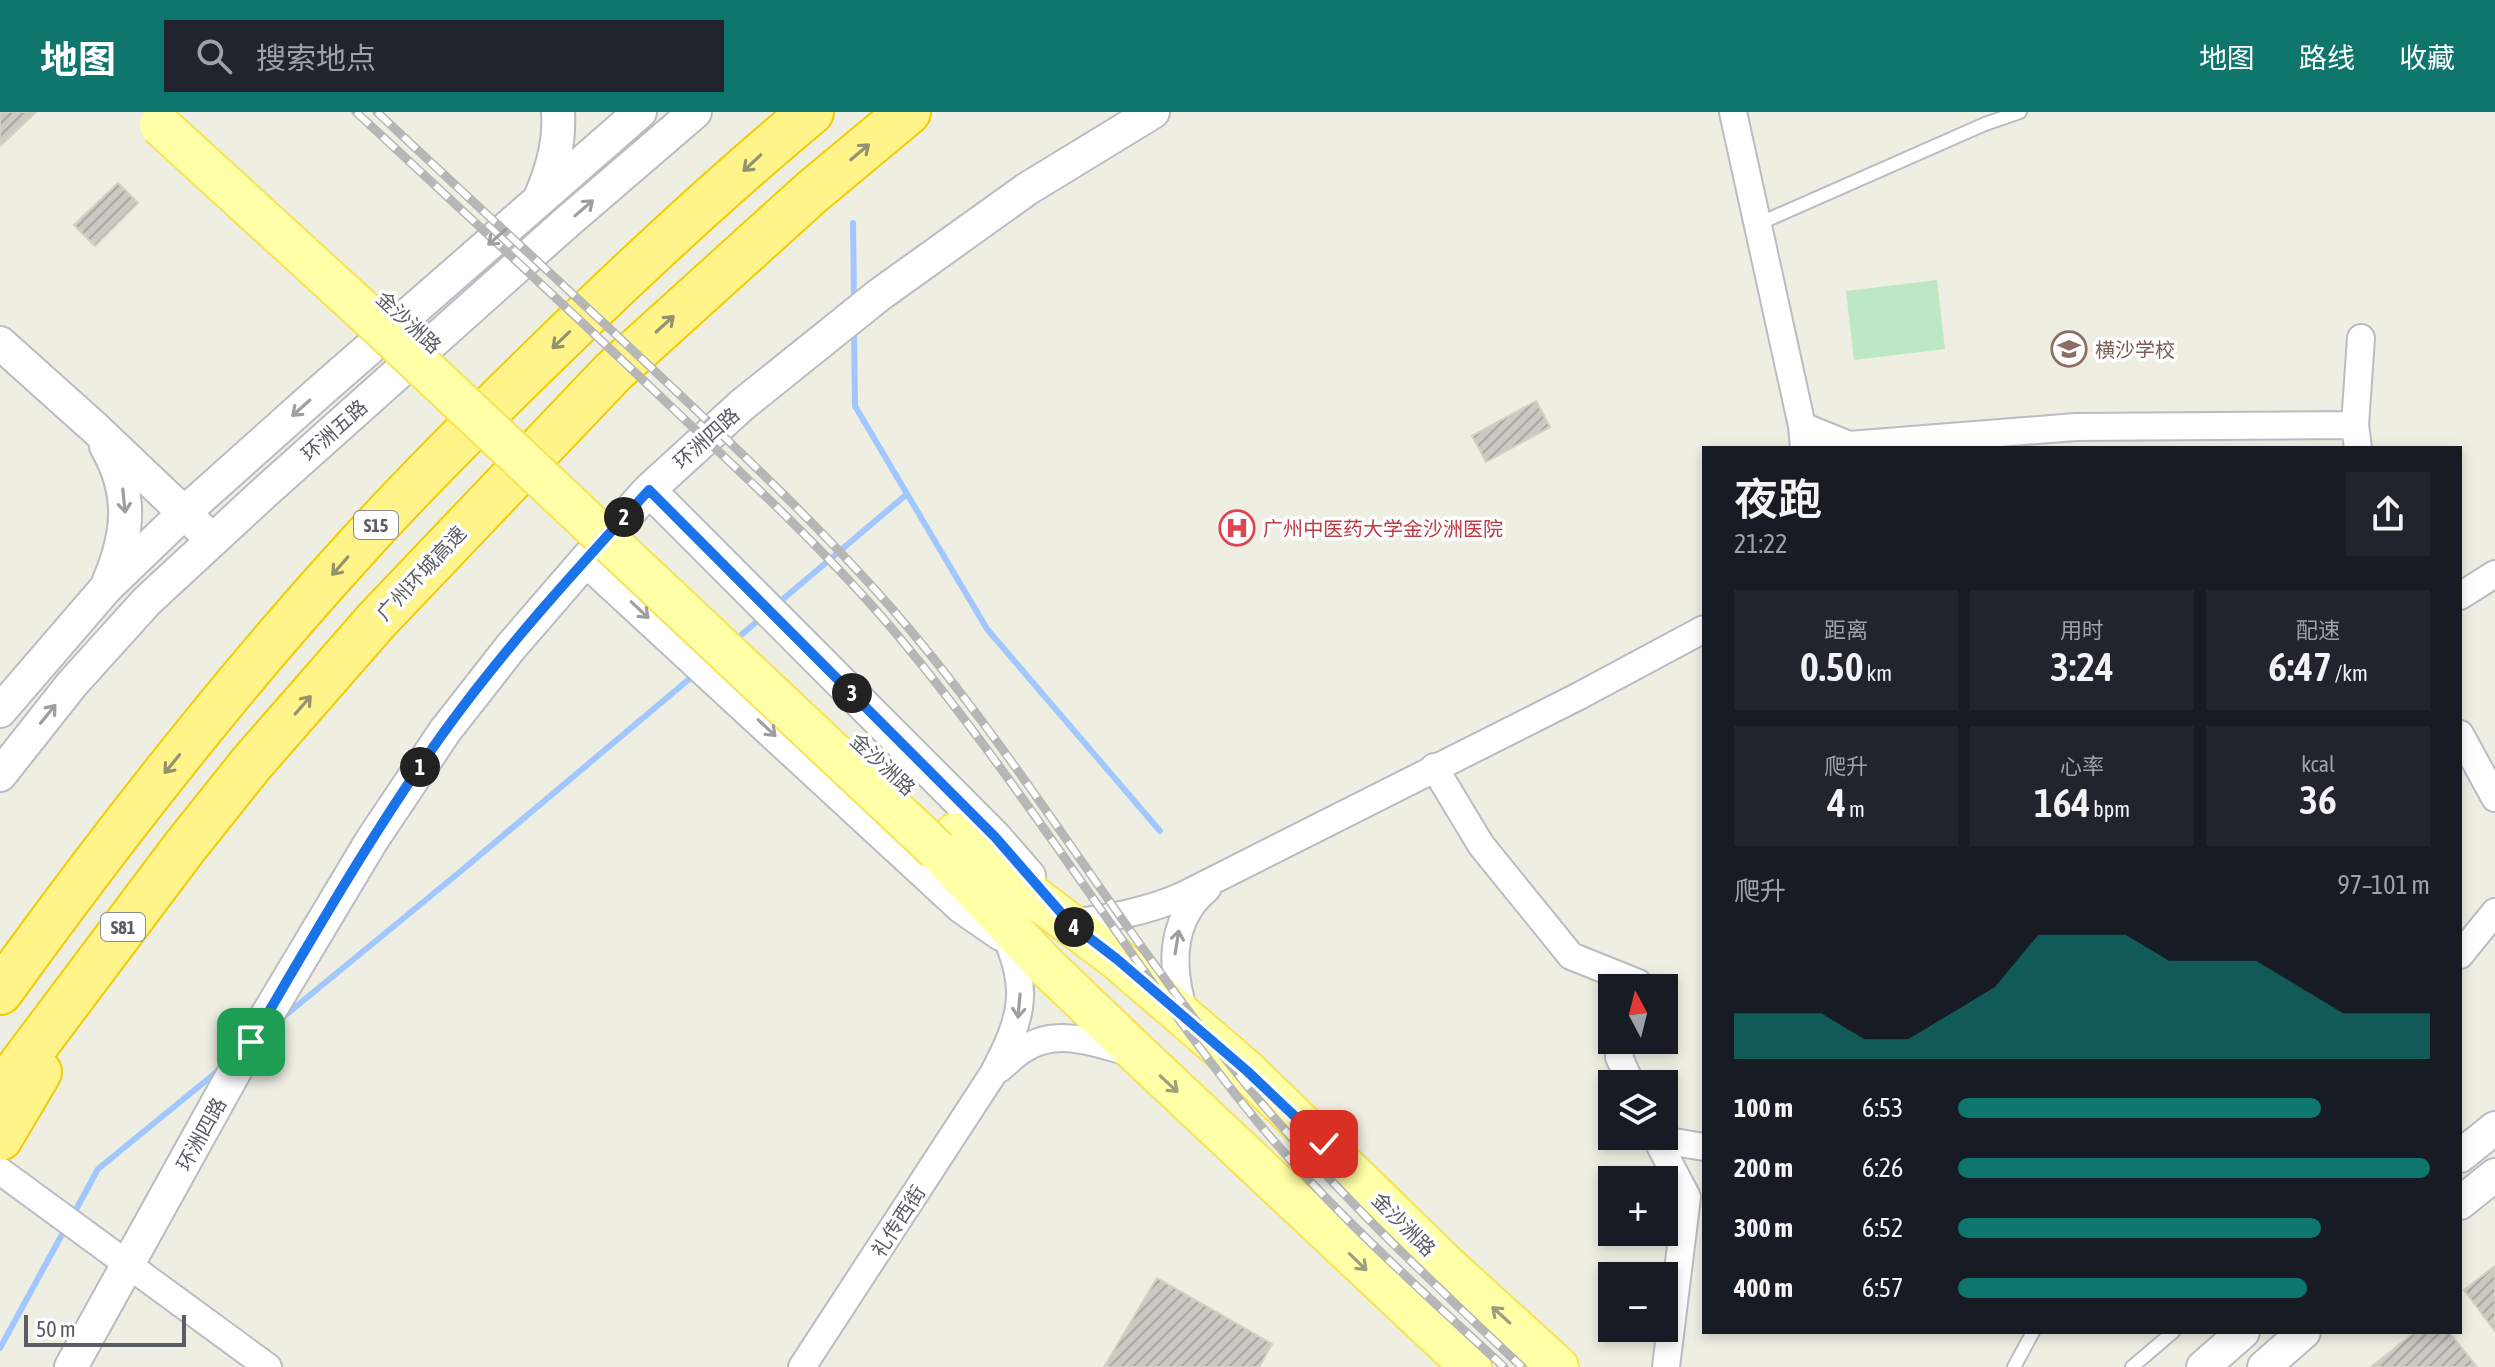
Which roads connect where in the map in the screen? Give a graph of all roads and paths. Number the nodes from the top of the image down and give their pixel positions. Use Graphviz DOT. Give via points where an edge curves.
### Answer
graph roads {
  1 [pos="558,112"];
  2 [pos="695,112"];
  3 [pos="811,112"];
  4 [pos="908,112"];
  5 [pos="1153,112"];
  6 [pos="1733,112"];
  7 [pos="2020,112"];
  8 [pos="164,116"];
  9 [pos="625,117"];
  10 [pos="665,123"];
  11 [pos="538,202"];
  12 [pos="1758,224"];
  13 [pos="2361,338"];
  14 [pos="0,343"];
  15 [pos="96,429"];
  16 [pos="2356,436"];
  17 [pos="1803,437"];
  18 [pos="649,490"];
  19 [pos="185,512"];
  20 [pos="212,540"];
  21 [pos="586,560"];
  22 [pos="2495,574"];
  23 [pos="106,588"];
  24 [pos="2462,595"];
  25 [pos="1702,630"];
  26 [pos="0,711"];
  27 [pos="2462,738"];
  28 [pos="251,764"];
  29 [pos="1434,767"];
  30 [pos="0,775"];
  31 [pos="2495,798"];
  32 [pos="946,841"];
  33 [pos="1222,876"];
  34 [pos="2495,912"];
  35 [pos="999,922"];
  36 [pos="1070,923"];
  37 [pos="2462,953"];
  38 [pos="1616,974"];
  39 [pos="0,992"];
  40 [pos="1186,1018"];
  41 [pos="1139,1055"];
  42 [pos="993,1074"];
  43 [pos="0,1093"];
  44 [pos="2495,1128"];
  45 [pos="0,1138"];
  46 [pos="1678,1142"];
  47 [pos="1702,1147"];
  48 [pos="1662,1150"];
  49 [pos="2462,1154"];
  50 [pos="0,1171"];
  51 [pos="2495,1175"];
  52 [pos="2462,1201"];
  53 [pos="128,1265"];
  54 [pos="2032,1334"];
  55 [pos="2171,1334"];
  56 [pos="2241,1334"];
  57 [pos="2302,1334"];
  58 [pos="71,1367"];
  59 [pos="268,1367"];
  60 [pos="802,1367"];
  61 [pos="1471,1367"];
  62 [pos="1558,1367"];
  63 [pos="1666,1367"];
  64 [pos="2014,1367"];
  65 [pos="2132,1367"];
  66 [pos="2203,1367"];
  67 [pos="2264,1367"];
  1 -- 11 [label="street" via="553,164"];
  2 -- 10 [label="street, 环洲五路"];
  3 -- 39 [label="highway, S15, one-way" via="645,258 425,473 354,550 171,765"];
  28 -- 4 [label="highway, 广州环城高速, one-way" via="386,610 613,372"];
  5 -- 18 [label="street, 环洲四路" via="1027,189 879,295"];
  6 -- 12 [label="street"];
  7 -- 12 [label="lane"];
  8 -- 32 [label="main road, 金沙洲路" via="679,571"];
  9 -- 10 [label="street"];
  9 -- 11 [label="street, 环洲五路"];
  20 -- 10 [label="street, 环洲五路, one-way" via="567,222"];
  11 -- 19 [label="street, 环洲五路, one-way"];
  12 -- 17 [label="street"];
  13 -- 16 [label="street"];
  14 -- 15 [label="street"];
  15 -- 19 [label="street"];
  15 -- 23 [label="street, one-way" via="117,466 125,509 124,539"];
  16 -- 17 [label="street" via="2076,427 1849,445"];
  18 -- 21 [label="street, 环洲四路"];
  18 -- 36 [label="street" via="995,837"];
  19 -- 20 [label="street"];
  19 -- 23 [label="street, 环洲五路"];
  30 -- 20 [label="street, 环洲五路, one-way" via="104,648"];
  21 -- 35 [label="street, one-way" via="962,907"];
  21 -- 53 [label="street, 环洲四路" via="468,700 407,786 274,1003"];
  22 -- 24 [label="street"];
  23 -- 26 [label="street, 环洲五路"];
  25 -- 29 [label="street"];
  27 -- 31 [label="street"];
  28 -- 43 [label="highway, 广州环城高速 / S81"];
  28 -- 45 [label="highway" via="132,926"];
  29 -- 33 [label="street"];
  29 -- 38 [label="street" via="1481,845 1571,956"];
  32 -- 35 [label="main road, 金沙洲路"];
  32 -- 36 [label="main road, 金沙洲路" via="997,868"];
  33 -- 36 [label="street" via="1159,906"];
  40 -- 33 [label="street, one-way" via="1175,970 1179,927 1200,894"];
  34 -- 37 [label="street"];
  35 -- 41 [label="main road, 金沙洲路"];
  35 -- 42 [label="street, one-way" via="1018,971 1020,1009"];
  36 -- 40 [label="main road, 金沙洲路"];
  62 -- 40 [label="main road, 金沙洲路, one-way"];
  41 -- 42 [label="street" via="1092,1040 1046,1038 1024,1048"];
  41 -- 61 [label="main road, 金沙洲路, one-way"];
  42 -- 60 [label="street, 礼传西街"];
  44 -- 49 [label="street"];
  46 -- 47 [label="street"];
  48 -- 63 [label="street" via="1687,1197"];
  50 -- 53 [label="street"];
  51 -- 52 [label="street"];
  53 -- 58 [label="street, 环洲四路"];
  53 -- 59 [label="street"];
  54 -- 64 [label="lane"];
  55 -- 65 [label="lane"];
  56 -- 66 [label="street"];
  57 -- 67 [label="street"];
}
